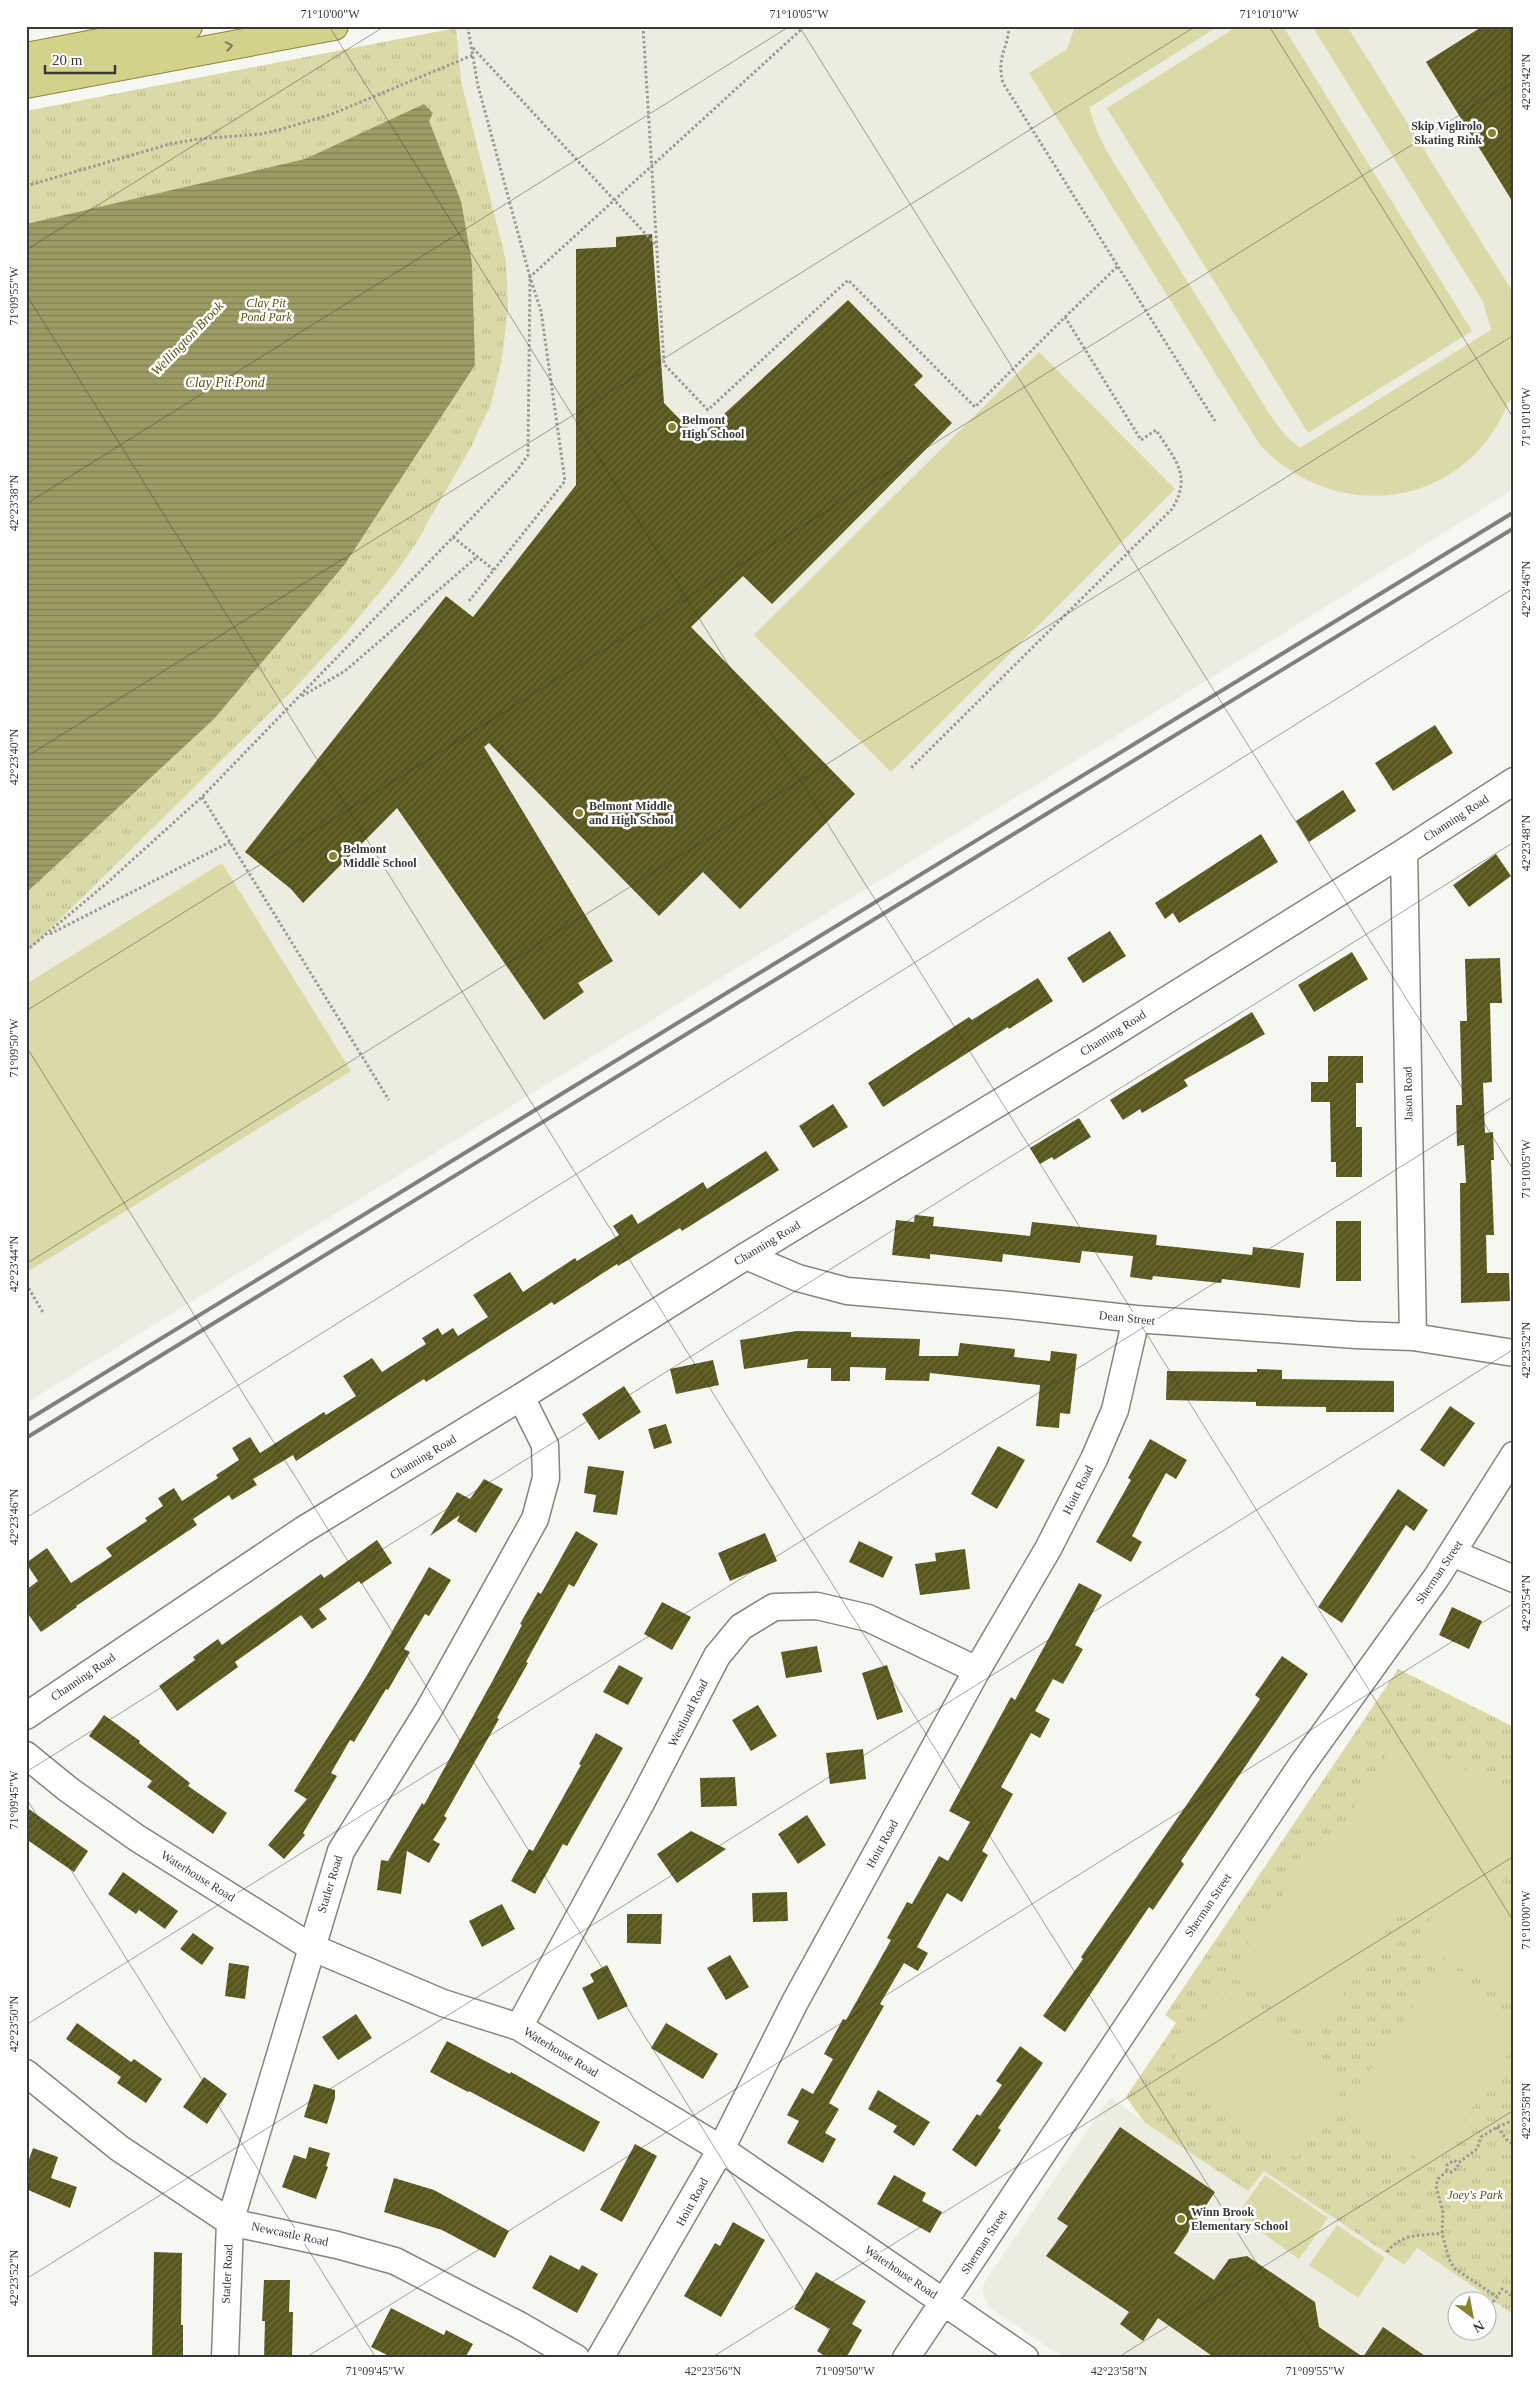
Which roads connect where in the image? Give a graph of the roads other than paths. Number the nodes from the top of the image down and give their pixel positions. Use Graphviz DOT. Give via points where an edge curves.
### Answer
graph roads {
  1 [pos="188,26"];
  2 [pos="334,26"];
  3 [pos="26,57"];
  4 [pos="26,84"];
  5 [pos="1514,780"];
  6 [pos="1404,852"];
  7 [pos="746,1256"];
  8 [pos="1136,1319"];
  9 [pos="1413,1337"];
  10 [pos="1514,1353"];
  11 [pos="521,1397"];
  12 [pos="1514,1455"];
  13 [pos="1452,1553"];
  14 [pos="1514,1579"];
  15 [pos="977,1670"];
  16 [pos="26,1716"];
  17 [pos="26,1755"];
  18 [pos="311,1947"];
  19 [pos="518,2027"];
  20 [pos="27,2076"];
  21 [pos="721,2149"];
  22 [pos="230,2222"];
  23 [pos="945,2301"];
  24 [pos="225,2358"];
  25 [pos="576,2358"];
  26 [pos="600,2358"];
  27 [pos="906,2358"];
  28 [pos="1025,2358"];
  1 -- 3 [label="main road"];
  4 -- 2 [label="main road, one-way"];
  5 -- 6 [label="street, Channing Road"];
  6 -- 7 [label="street, Channing Road"];
  6 -- 9 [label="street, Jason Road"];
  7 -- 8 [label="street, Dean Street" via="798,1278 847,1292"];
  7 -- 11 [label="street, Channing Road"];
  8 -- 9 [label="street, Dean Street" via="1356,1336"];
  8 -- 15 [label="street, Hoitt Road" via="1115,1410 1094,1459 1048,1549"];
  9 -- 10 [label="street, Dean Street"];
  11 -- 16 [label="street, Channing Road" via="303,1530"];
  11 -- 18 [label="street, Statler Road" via="545,1445 546,1478 535,1519 428,1711 341,1851"];
  12 -- 13 [label="street, Sherman Street"];
  13 -- 14 [label="street"];
  13 -- 23 [label="street, Sherman Street" via="1301,1766"];
  15 -- 19 [label="street, Westlund Road" via="868,1618 817,1606 774,1607 740,1627 717,1656 641,1803"];
  15 -- 21 [label="street, Hoitt Road" via="795,2002"];
  17 -- 18 [label="street, Waterhouse Road" via="137,1838"];
  18 -- 19 [label="street, Waterhouse Road" via="443,2003"];
  18 -- 22 [label="street, Statler Road"];
  19 -- 21 [label="street, Waterhouse Road"];
  20 -- 22 [label="street, Newcastle Road" via="119,2148"];
  21 -- 23 [label="street, Waterhouse Road"];
  21 -- 26 [label="street, Hoitt Road"];
  22 -- 24 [label="street, Statler Road"];
  22 -- 25 [label="street, Newcastle Road" via="395,2261"];
  23 -- 27 [label="street, Sherman Street"];
  23 -- 28 [label="street, Waterhouse Road"];
}
